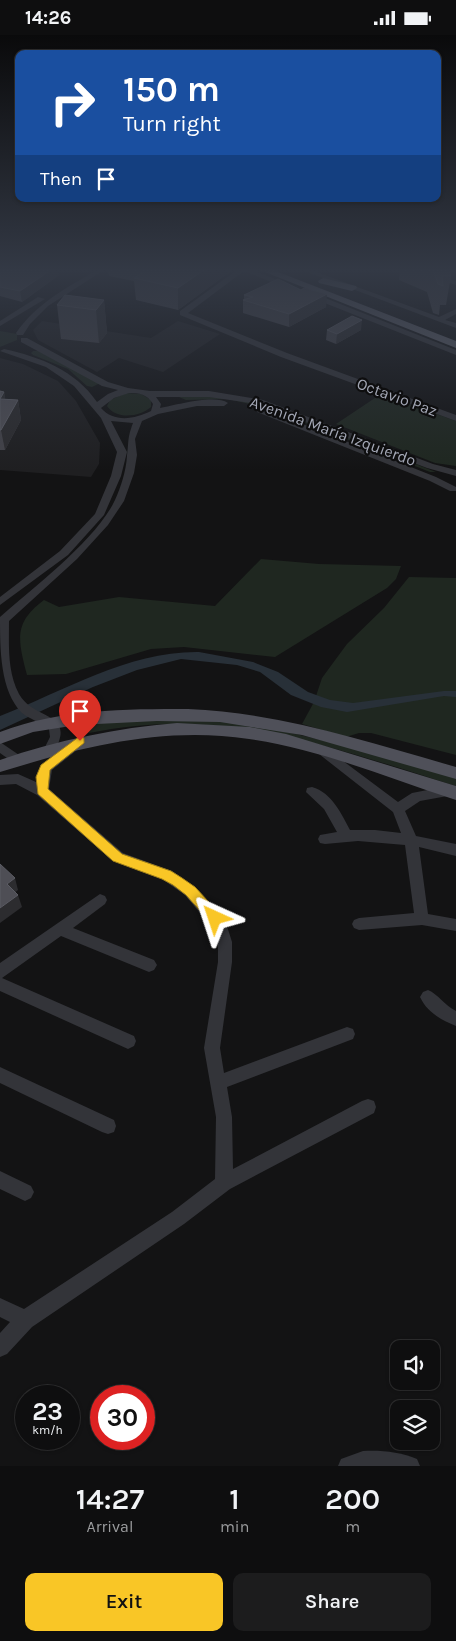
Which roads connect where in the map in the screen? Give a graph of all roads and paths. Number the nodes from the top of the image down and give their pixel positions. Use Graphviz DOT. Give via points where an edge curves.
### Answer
graph roads {
  1 [pos="14,337"];
  2 [pos="21,337"];
  3 [pos="240,337"];
  4 [pos="416,337"];
  5 [pos="435,337"];
  6 [pos="456,345"];
  7 [pos="40,348"];
  8 [pos="2,351"];
  9 [pos="456,353"];
  10 [pos="24,355"];
  11 [pos="105,385"];
  12 [pos="84,391"];
  13 [pos="127,391"];
  14 [pos="148,394"];
  15 [pos="175,394"];
  16 [pos="179,405"];
  17 [pos="98,406"];
  18 [pos="155,411"];
  19 [pos="105,417"];
  20 [pos="456,418"];
  21 [pos="138,420"];
  22 [pos="132,432"];
  23 [pos="114,433"];
  24 [pos="442,470"];
  25 [pos="456,473"];
  26 [pos="433,479"];
  27 [pos="455,489"];
  28 [pos="0,603"];
  29 [pos="4,619"];
  30 [pos="86,717"];
  31 [pos="48,721"];
  32 [pos="0,738"];
  33 [pos="84,740"];
  34 [pos="0,747"];
  35 [pos="50,749"];
  36 [pos="323,751"];
  37 [pos="18,760"];
  38 [pos="0,766"];
  39 [pos="456,773"];
  40 [pos="0,780"];
  41 [pos="42,791"];
  42 [pos="312,792"];
  43 [pos="452,792"];
  44 [pos="398,809"];
  45 [pos="345,835"];
  46 [pos="326,839"];
  47 [pos="411,840"];
  48 [pos="456,850"];
  49 [pos="100,900"];
  50 [pos="422,919"];
  51 [pos="358,924"];
  52 [pos="456,925"];
  53 [pos="60,929"];
  54 [pos="149,965"];
  55 [pos="0,972"];
  56 [pos="0,984"];
  57 [pos="428,997"];
  58 [pos="456,1019"];
  59 [pos="347,1034"];
  60 [pos="128,1041"];
  61 [pos="0,1075"];
  62 [pos="218,1083"];
  63 [pos="368,1107"];
  64 [pos="108,1126"];
  65 [pos="0,1180"];
  66 [pos="224,1183"];
  67 [pos="25,1193"];
  68 [pos="0,1307"];
  69 [pos="25,1320"];
  70 [pos="0,1347"];
  71 [pos="348,1466"];
  72 [pos="410,1466"];
  1 -- 8 [label="street" via="17,346"];
  2 -- 7 [label="street, Avenida María Izquierdo"];
  3 -- 20 [label="street, Octavio Paz"];
  4 -- 9 [label="street"];
  5 -- 6 [label="highway"];
  7 -- 10 [label="street"];
  7 -- 11 [label="street, Avenida María Izquierdo"];
  8 -- 10 [label="street"];
  10 -- 12 [label="street" via="62,371"];
  11 -- 12 [label="street"];
  11 -- 13 [label="street, Avenida María Izquierdo"];
  12 -- 17 [label="street"];
  13 -- 14 [label="street, Avenida María Izquierdo"];
  13 -- 17 [label="street" via="107,397"];
  14 -- 15 [label="street, Avenida María Izquierdo"];
  14 -- 18 [label="street" via="156,401"];
  15 -- 16 [label="street" via="173,401"];
  15 -- 24 [label="street, Avenida María Izquierdo" via="227,395 269,405"];
  16 -- 18 [label="street, Avenida María Izquierdo"];
  16 -- 26 [label="street, Avenida María Izquierdo" via="216,403 261,411"];
  17 -- 19 [label="street"];
  18 -- 21 [label="street, Avenida María Izquierdo"];
  19 -- 21 [label="street" via="121,421"];
  19 -- 23 [label="street"];
  21 -- 22 [label="street"];
  22 -- 23 [label="street"];
  22 -- 29 [label="street" via="129,473 119,501 103,525"];
  23 -- 28 [label="street" via="122,452 121,459 99,515 64,553"];
  24 -- 25 [label="street, Avenida María Izquierdo"];
  24 -- 26 [label="street"];
  26 -- 27 [label="street, Avenida María Izquierdo"];
  28 -- 29 [label="street" via="8,609"];
  29 -- 31 [label="street" via="4,661 17,700 27,711"];
  30 -- 31 [label="main road"];
  30 -- 33 [label="main road" via="82,732"];
  30 -- 39 [label="main road" via="197,715 252,720"];
  31 -- 32 [label="main road"];
  31 -- 35 [label="street" via="56,732"];
  33 -- 35 [label="main road"];
  33 -- 36 [label="main road" via="144,730 206,729 285,740"];
  33 -- 41 [label="street" via="45,768"];
  34 -- 37 [label="street"];
  35 -- 37 [label="main road"];
  36 -- 43 [label="main road"];
  36 -- 44 [label="street"];
  37 -- 38 [label="main road"];
  40 -- 41 [label="street" via="18,779"];
  41 -- 62 [label="street" via="118,857 167,875 190,891 221,927 225,962 212,1048"];
  42 -- 45 [label="street" via="332,807"];
  43 -- 44 [label="street" via="417,797"];
  44 -- 47 [label="street"];
  45 -- 46 [label="street"];
  45 -- 47 [label="street" via="375,834"];
  47 -- 48 [label="street"];
  47 -- 50 [label="street"];
  49 -- 53 [label="street"];
  50 -- 51 [label="street"];
  50 -- 52 [label="street"];
  53 -- 54 [label="street"];
  53 -- 55 [label="street"];
  56 -- 60 [label="street"];
  57 -- 58 [label="street" via="440,1011"];
  59 -- 62 [label="street"];
  61 -- 64 [label="street"];
  62 -- 66 [label="street" via="224,1117"];
  63 -- 66 [label="street"];
  65 -- 67 [label="street"];
  66 -- 69 [label="street" via="178,1218"];
  68 -- 69 [label="street"];
  69 -- 70 [label="street"];
  71 -- 72 [label="street" via="356,1462 385,1461"];
}
